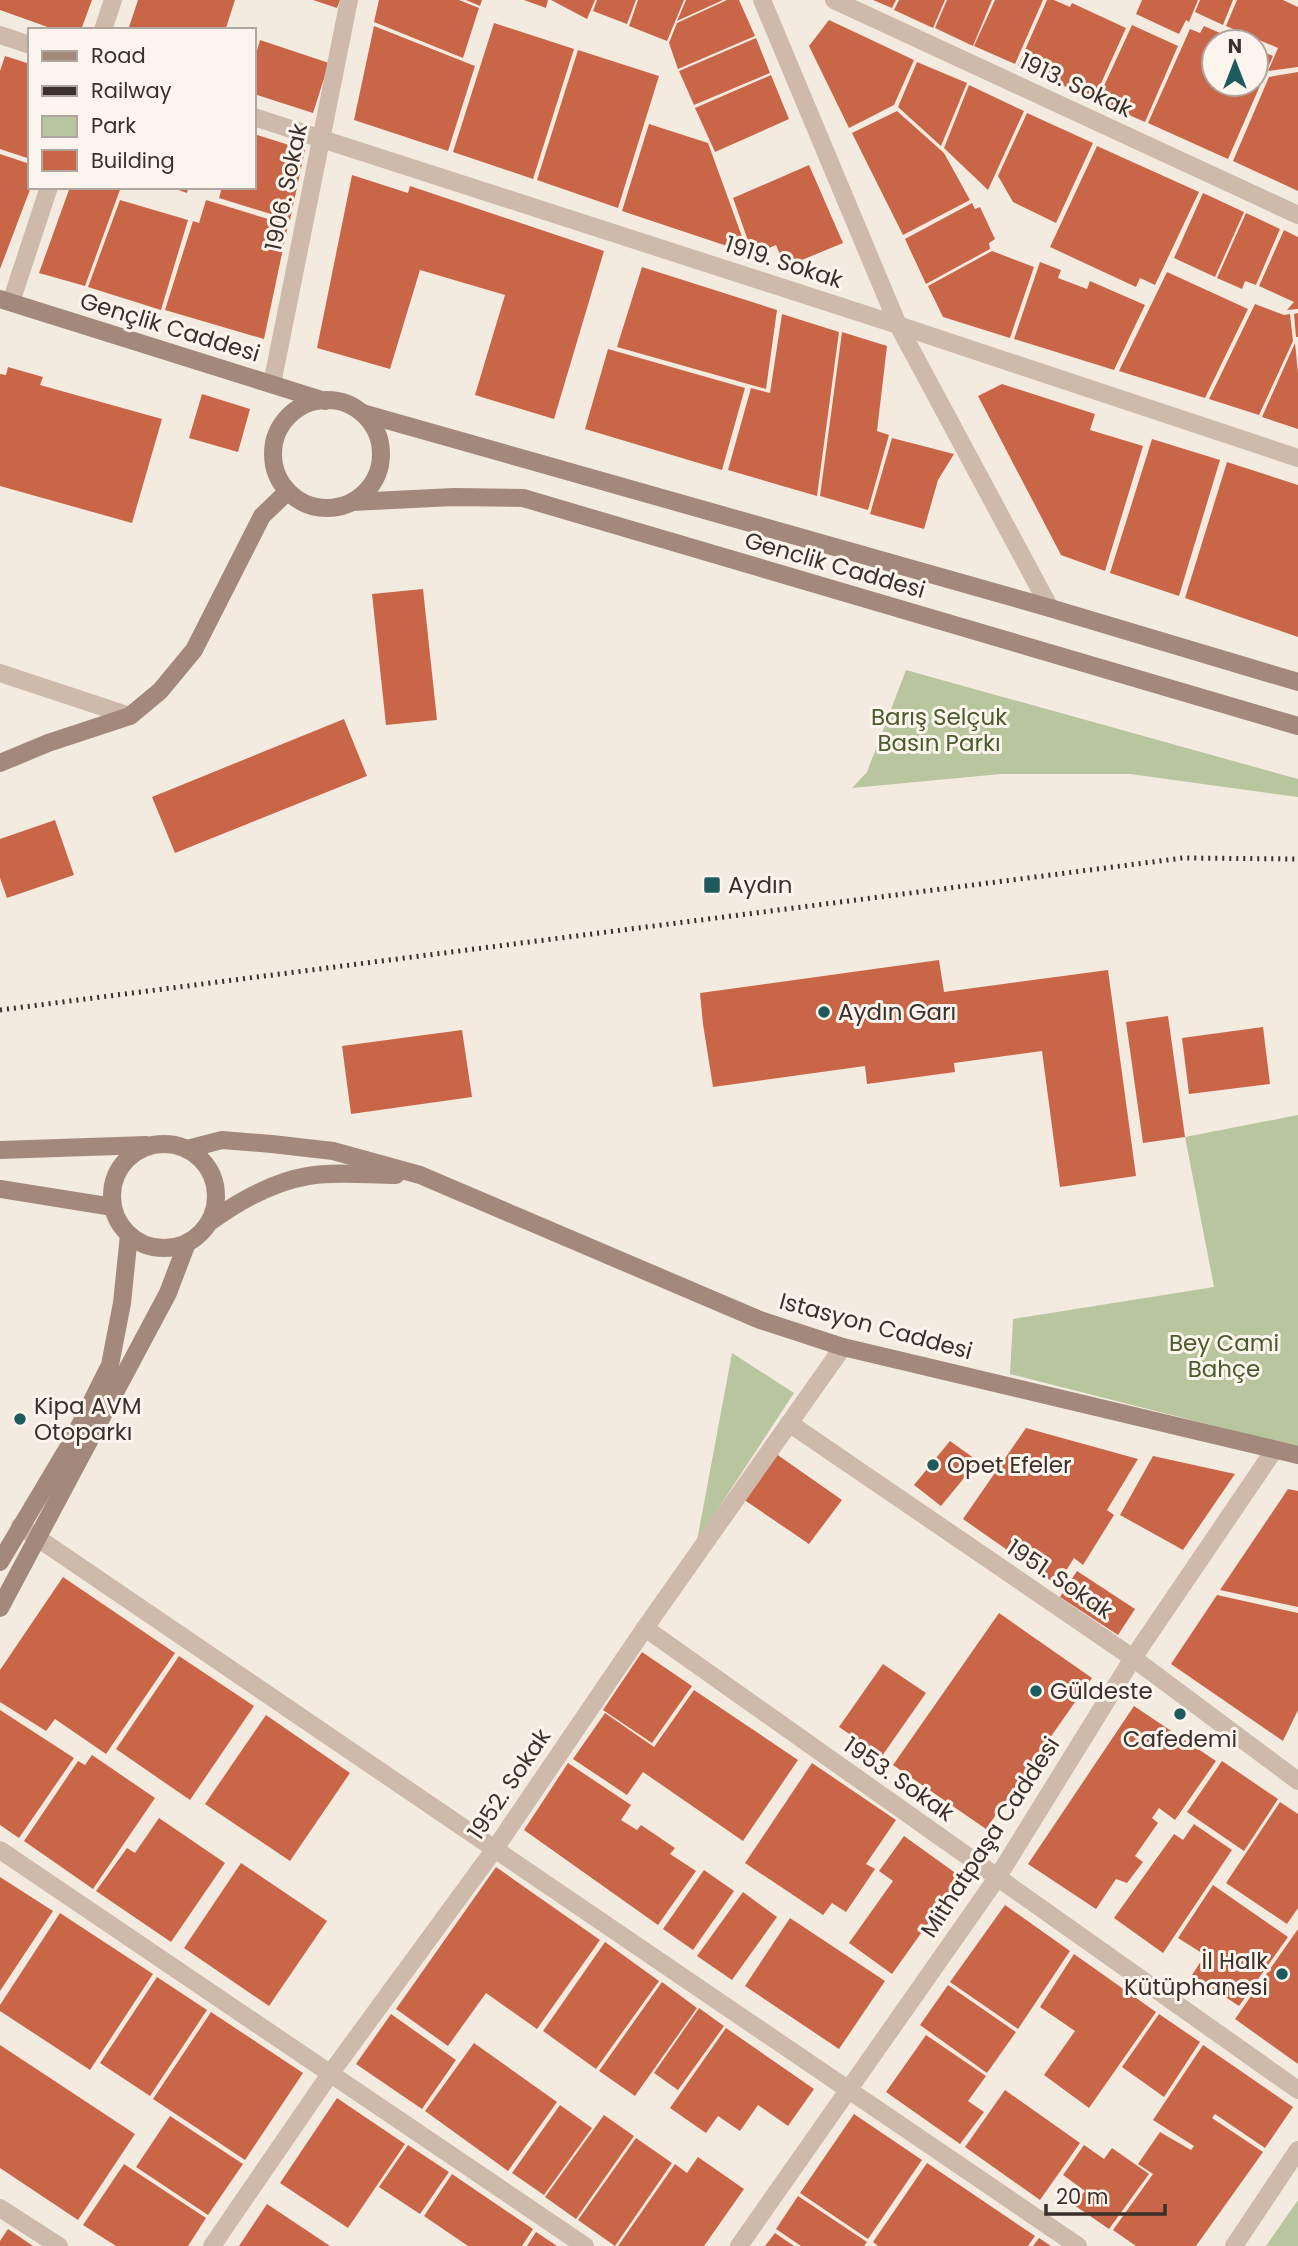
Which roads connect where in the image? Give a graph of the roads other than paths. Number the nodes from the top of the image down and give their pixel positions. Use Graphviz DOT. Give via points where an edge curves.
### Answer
graph roads {
  1 [pos="113,0"];
  2 [pos="349,0"];
  3 [pos="762,0"];
  4 [pos="834,0"];
  5 [pos="104,28"];
  6 [pos="0,35"];
  7 [pos="28,44"];
  8 [pos="256,118"];
  9 [pos="321,138"];
  10 [pos="48,189"];
  11 [pos="1298,215"];
  12 [pos="5,300"];
  13 [pos="898,325"];
  14 [pos="272,384"];
  15 [pos="325,401"];
  16 [pos="362,413"];
  17 [pos="1298,458"];
  18 [pos="287,492"];
  19 [pos="352,502"];
  20 [pos="1051,608"];
  21 [pos="0,673"];
  22 [pos="1298,682"];
  23 [pos="130,716"];
  24 [pos="1298,726"];
  25 [pos="0,763"];
  26 [pos="153,1145"];
  27 [pos="187,1149"];
  28 [pos="0,1150"];
  29 [pos="421,1175"];
  30 [pos="0,1189"];
  31 [pos="113,1207"];
  32 [pos="210,1222"];
  33 [pos="129,1235"];
  34 [pos="187,1243"];
  35 [pos="843,1347"];
  36 [pos="789,1423"];
  37 [pos="1275,1449"];
  38 [pos="1298,1455"];
  39 [pos="20,1526"];
  40 [pos="37,1538"];
  41 [pos="0,1562"];
  42 [pos="0,1608"];
  43 [pos="645,1628"];
  44 [pos="1133,1658"];
  45 [pos="1298,1782"];
  46 [pos="0,1850"];
  47 [pos="494,1850"];
  48 [pos="997,1878"];
  49 [pos="331,2074"];
  50 [pos="847,2089"];
  51 [pos="1298,2090"];
  52 [pos="1298,2150"];
  53 [pos="0,2208"];
  54 [pos="59,2246"];
  55 [pos="212,2246"];
  56 [pos="585,2246"];
  57 [pos="738,2246"];
  58 [pos="1078,2246"];
  59 [pos="1234,2246"];
  1 -- 5 [label="street"];
  2 -- 9 [label="street, 1906. Sokak"];
  3 -- 13 [label="street"];
  4 -- 11 [label="street, 1913. Sokak"];
  6 -- 7 [label="street"];
  8 -- 9 [label="street, 1919. Sokak"];
  9 -- 13 [label="street, 1919. Sokak"];
  9 -- 14 [label="street, 1906. Sokak"];
  10 -- 12 [label="street"];
  12 -- 14 [label="street, Gençlik Caddesi"];
  13 -- 17 [label="street, 1919. Sokak"];
  13 -- 20 [label="street"];
  14 -- 15 [label="street, Gençlik Caddesi"];
  15 -- 16 [label="street" via="343,403"];
  15 -- 18 [label="street" via="307,404 281,426 273,460"];
  16 -- 19 [label="street" via="379,440 380,462 366,492"];
  16 -- 20 [label="street, Genclik Caddesi"];
  18 -- 19 [label="street" via="318,508"];
  18 -- 23 [label="street" via="262,516 194,650 160,691"];
  19 -- 24 [label="street, Genclik Caddesi" via="523,498"];
  20 -- 22 [label="street, Genclik Caddesi"];
  21 -- 23 [label="street"];
  23 -- 25 [label="street"];
  26 -- 27 [label="street"];
  26 -- 28 [label="street"];
  26 -- 31 [label="street" via="131,1155 116,1175"];
  27 -- 29 [label="street, Istasyon Caddesi" via="222,1140 272,1144 333,1151"];
  27 -- 32 [label="street" via="211,1172 216,1206"];
  29 -- 32 [label="street" via="308,1176 242,1199"];
  29 -- 35 [label="street, Istasyon Caddesi" via="760,1320"];
  30 -- 31 [label="street"];
  31 -- 33 [label="street"];
  32 -- 34 [label="street"];
  33 -- 34 [label="street" via="157,1248"];
  33 -- 39 [label="street" via="110,1365 72,1441"];
  34 -- 40 [label="street" via="168,1293"];
  35 -- 36 [label="street, 1952. Sokak"];
  35 -- 37 [label="street, Istasyon Caddesi"];
  36 -- 43 [label="street, 1952. Sokak"];
  36 -- 44 [label="street, 1951. Sokak"];
  37 -- 38 [label="street, Istasyon Caddesi"];
  37 -- 44 [label="street, Mithatpaşa Caddesi"];
  39 -- 40 [label="street"];
  39 -- 41 [label="street"];
  40 -- 42 [label="street"];
  40 -- 47 [label="street"];
  43 -- 47 [label="street, 1952. Sokak"];
  43 -- 48 [label="street, 1953. Sokak"];
  44 -- 45 [label="street, 1951. Sokak"];
  44 -- 48 [label="street, Mithatpaşa Caddesi"];
  46 -- 49 [label="street"];
  47 -- 49 [label="street, 1952. Sokak"];
  47 -- 50 [label="street"];
  48 -- 50 [label="street, Mithatpaşa Caddesi"];
  48 -- 51 [label="street, 1953. Sokak"];
  49 -- 55 [label="street, 1952. Sokak"];
  49 -- 56 [label="street"];
  50 -- 57 [label="street, Mithatpaşa Caddesi"];
  50 -- 58 [label="street"];
  52 -- 59 [label="street"];
  53 -- 54 [label="street"];
}
